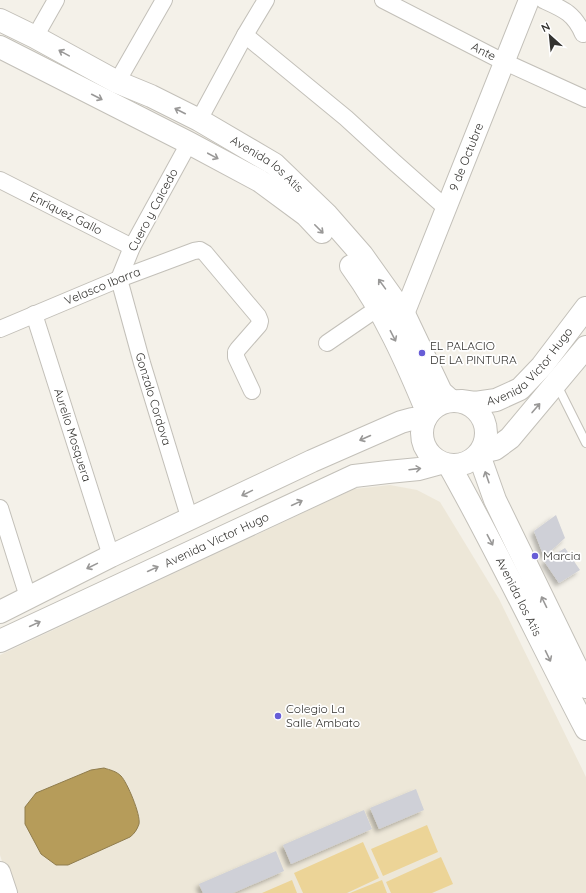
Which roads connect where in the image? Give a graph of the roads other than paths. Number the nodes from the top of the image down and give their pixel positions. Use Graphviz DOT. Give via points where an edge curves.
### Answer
graph roads {
  1 [pos="56,0"];
  2 [pos="164,0"];
  3 [pos="266,0"];
  4 [pos="383,0"];
  5 [pos="529,0"];
  6 [pos="543,0"];
  7 [pos="0,20"];
  8 [pos="583,34"];
  9 [pos="245,35"];
  10 [pos="35,37"];
  11 [pos="0,47"];
  12 [pos="504,61"];
  13 [pos="117,82"];
  14 [pos="586,99"];
  15 [pos="199,120"];
  16 [pos="189,143"];
  17 [pos="0,180"];
  18 [pos="446,208"];
  19 [pos="132,247"];
  20 [pos="119,279"];
  21 [pos="378,308"];
  22 [pos="586,308"];
  23 [pos="34,314"];
  24 [pos="404,314"];
  25 [pos="0,329"];
  26 [pos="327,343"];
  27 [pos="586,347"];
  28 [pos="556,384"];
  29 [pos="252,392"];
  30 [pos="456,401"];
  31 [pos="426,417"];
  32 [pos="586,443"];
  33 [pos="480,453"];
  34 [pos="445,464"];
  35 [pos="0,508"];
  36 [pos="190,520"];
  37 [pos="111,556"];
  38 [pos="28,597"];
  39 [pos="0,612"];
  40 [pos="0,641"];
  41 [pos="586,687"];
  42 [pos="586,729"];
  43 [pos="0,872"];
  44 [pos="7,893"];
  1 -- 10 [label="street"];
  2 -- 13 [label="street"];
  3 -- 9 [label="street"];
  4 -- 12 [label="street, Ante"];
  5 -- 12 [label="street, 9 de Octubre"];
  6 -- 8 [label="street" via="565,10 578,23"];
  7 -- 10 [label="main road, Avenida los Atis"];
  9 -- 15 [label="street"];
  9 -- 18 [label="street" via="346,118"];
  13 -- 10 [label="main road, Avenida los Atis, one-way"];
  11 -- 16 [label="main road, Avenida los Atis, one-way"];
  12 -- 14 [label="street, Ante"];
  12 -- 18 [label="street, 9 de Octubre"];
  15 -- 13 [label="main road, Avenida los Atis, one-way"];
  24 -- 15 [label="main road, Avenida los Atis, one-way" via="362,255 274,164"];
  16 -- 19 [label="street, Cuero y Caicedo"];
  16 -- 21 [label="main road, Avenida los Atis, one-way" via="260,181 306,215 336,246 365,285"];
  17 -- 19 [label="street, Enriquez Gallo"];
  18 -- 24 [label="street, 9 de Octubre"];
  19 -- 20 [label="street, Cuero y Caicedo"];
  20 -- 23 [label="street, Velasco Ibarra"];
  20 -- 29 [label="street, Velasco Ibarra" via="194,251 200,250 205,253 260,321 260,325 236,352"];
  20 -- 36 [label="street, Gonzalo Cordova"];
  21 -- 26 [label="street"];
  21 -- 31 [label="main road, Avenida los Atis, one-way" via="414,380"];
  22 -- 30 [label="main road, Avenida Victor Hugo" via="542,366 520,389 496,400 475,403"];
  23 -- 25 [label="street, Velasco Ibarra"];
  23 -- 37 [label="street, Aurelio Mosquera"];
  24 -- 30 [label="main road, Avenida los Atis" via="441,392"];
  27 -- 28 [label="main road"];
  28 -- 32 [label="lane"];
  33 -- 28 [label="main road, one-way" via="495,449 510,438"];
  30 -- 31 [label="main road" via="438,405"];
  30 -- 33 [label="main road, Avenida los Atis" via="471,405 485,421 486,442"];
  31 -- 34 [label="main road, Avenida los Atis" via="422,429 426,449 432,457"];
  31 -- 36 [label="main road, one-way" via="401,422 312,461"];
  33 -- 34 [label="main road" via="460,465"];
  41 -- 33 [label="main road, Avenida los Atis, one-way" via="495,500"];
  40 -- 34 [label="main road, Avenida Victor Hugo, one-way" via="354,476"];
  34 -- 42 [label="main road, Avenida los Atis, one-way" via="515,588"];
  35 -- 38 [label="street"];
  36 -- 37 [label="main road"];
  37 -- 38 [label="main road, one-way"];
  38 -- 39 [label="main road"];
  43 -- 44 [label="street"];
}
